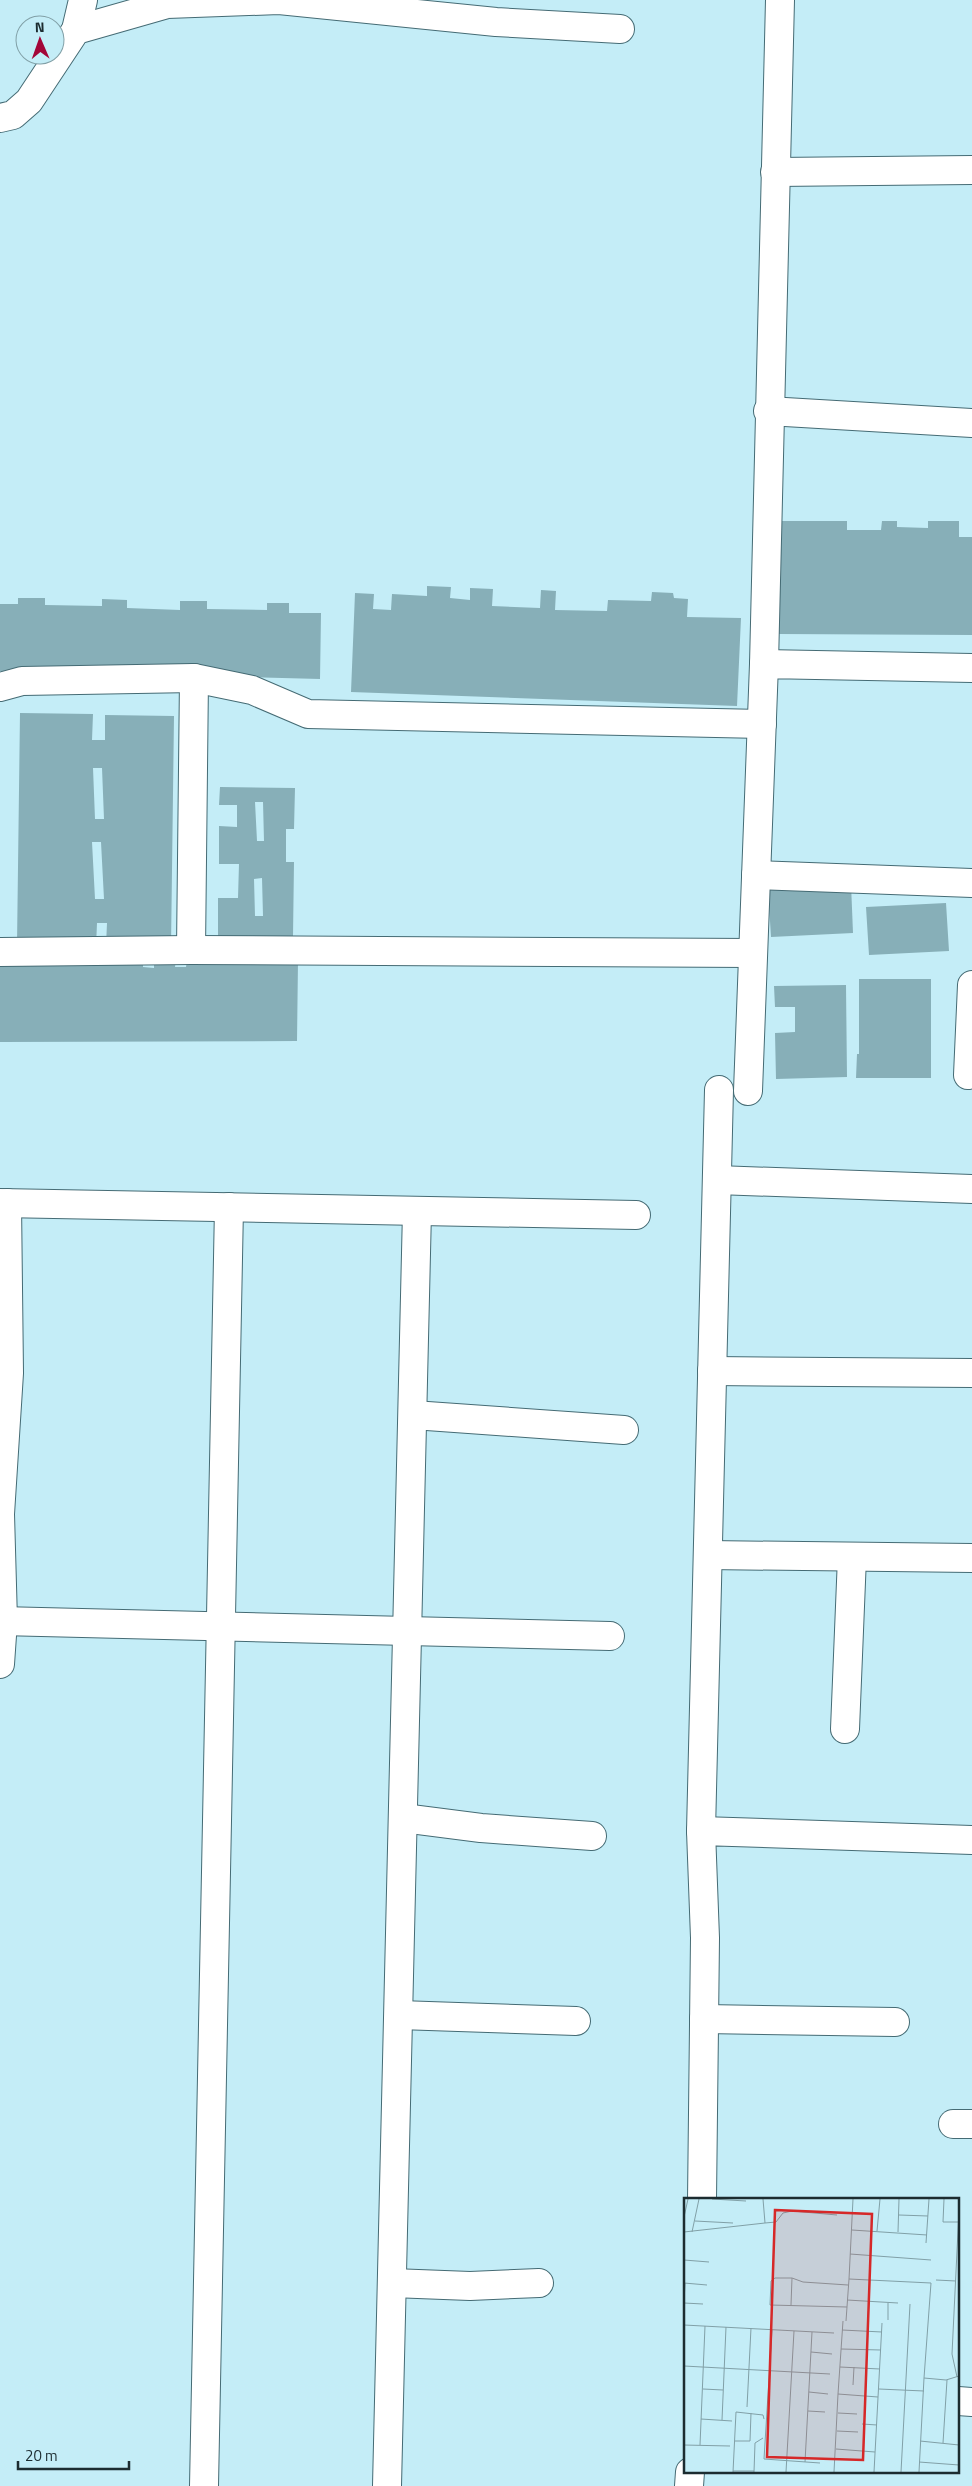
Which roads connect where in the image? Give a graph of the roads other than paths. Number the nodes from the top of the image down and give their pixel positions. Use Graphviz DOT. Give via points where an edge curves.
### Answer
graph roads {
  1 [pos="83,0"];
  2 [pos="780,0"];
  3 [pos="193,2"];
  4 [pos="76,30"];
  5 [pos="620,30"];
  6 [pos="0,118"];
  7 [pos="972,170"];
  8 [pos="775,172"];
  9 [pos="768,411"];
  10 [pos="972,423"];
  11 [pos="764,664"];
  12 [pos="972,668"];
  13 [pos="194,678"];
  14 [pos="0,687"];
  15 [pos="762,724"];
  16 [pos="756,874"];
  17 [pos="972,883"];
  18 [pos="191,950"];
  19 [pos="0,952"];
  20 [pos="753,953"];
  21 [pos="972,985"];
  22 [pos="968,1075"];
  23 [pos="720,1090"];
  24 [pos="748,1091"];
  25 [pos="717,1180"];
  26 [pos="972,1189"];
  27 [pos="4,1203"];
  28 [pos="229,1207"];
  29 [pos="417,1211"];
  30 [pos="636,1215"];
  31 [pos="712,1371"];
  32 [pos="972,1373"];
  33 [pos="413,1415"];
  34 [pos="624,1430"];
  35 [pos="708,1555"];
  36 [pos="852,1557"];
  37 [pos="972,1558"];
  38 [pos="2,1621"];
  39 [pos="221,1627"];
  40 [pos="408,1631"];
  41 [pos="610,1636"];
  42 [pos="0,1664"];
  43 [pos="845,1729"];
  44 [pos="403,1818"];
  45 [pos="701,1831"];
  46 [pos="592,1836"];
  47 [pos="972,1840"];
  48 [pos="399,2015"];
  49 [pos="704,2019"];
  50 [pos="576,2021"];
  51 [pos="895,2022"];
  52 [pos="702,2198"];
  53 [pos="392,2283"];
  54 [pos="539,2283"];
  55 [pos="204,2486"];
  56 [pos="387,2486"];
  1 -- 4 [label="street"];
  2 -- 8 [label="street"];
  3 -- 4 [label="street" via="167,4"];
  3 -- 5 [label="street" via="279,0 486,21"];
  4 -- 6 [label="street" via="29,101 13,115"];
  7 -- 8 [label="street"];
  8 -- 9 [label="street"];
  9 -- 10 [label="street"];
  9 -- 11 [label="street"];
  11 -- 12 [label="street"];
  11 -- 15 [label="street"];
  13 -- 14 [label="street" via="22,681"];
  13 -- 15 [label="street" via="252,690 308,714"];
  13 -- 18 [label="street"];
  15 -- 16 [label="street"];
  16 -- 17 [label="street"];
  16 -- 20 [label="street"];
  18 -- 19 [label="street"];
  18 -- 20 [label="street"];
  20 -- 24 [label="street"];
  21 -- 22 [label="street"];
  23 -- 25 [label="street"];
  25 -- 26 [label="street"];
  25 -- 31 [label="street"];
  27 -- 28 [label="street"];
  27 -- 38 [label="street" via="9,1373 0,1514"];
  28 -- 29 [label="street"];
  28 -- 39 [label="street"];
  29 -- 30 [label="street"];
  29 -- 33 [label="street"];
  31 -- 32 [label="street"];
  31 -- 35 [label="street"];
  33 -- 34 [label="street"];
  33 -- 40 [label="street"];
  35 -- 36 [label="street"];
  35 -- 45 [label="street"];
  36 -- 37 [label="street"];
  36 -- 43 [label="street"];
  38 -- 39 [label="street"];
  38 -- 42 [label="street"];
  39 -- 40 [label="street"];
  39 -- 55 [label="street"];
  40 -- 41 [label="street"];
  40 -- 44 [label="street"];
  44 -- 46 [label="street" via="481,1828"];
  44 -- 48 [label="street"];
  45 -- 47 [label="street"];
  45 -- 49 [label="street"];
  48 -- 50 [label="street"];
  48 -- 53 [label="street"];
  49 -- 51 [label="street"];
  49 -- 52 [label="street"];
  53 -- 54 [label="street" via="470,2286"];
  53 -- 56 [label="street"];
}
